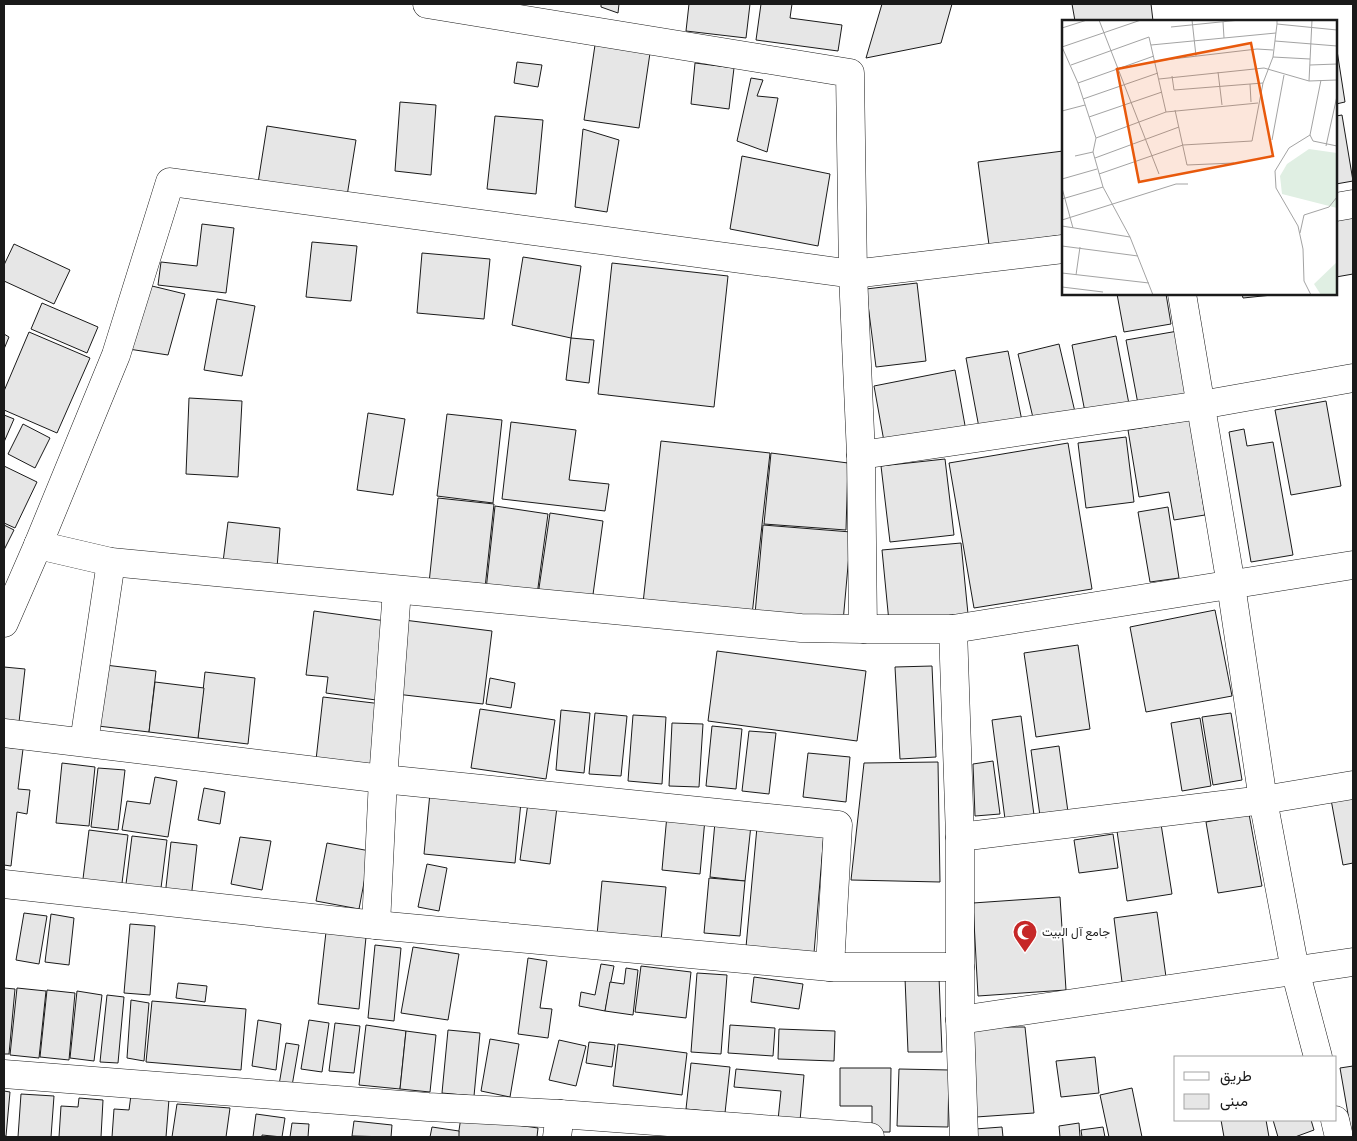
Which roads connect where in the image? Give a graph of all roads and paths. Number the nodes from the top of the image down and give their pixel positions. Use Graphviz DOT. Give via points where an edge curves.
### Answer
graph roads {
  1 [pos="427,4"];
  2 [pos="1353,204"];
  3 [pos="1337,208"];
  4 [pos="1062,249"];
  5 [pos="853,274"];
  6 [pos="1182,295"];
  7 [pos="1353,378"];
  8 [pos="1201,405"];
  9 [pos="862,456"];
  10 [pos="38,545"];
  11 [pos="111,562"];
  12 [pos="1353,565"];
  13 [pos="1231,585"];
  14 [pos="397,590"];
  15 [pos="4,623"];
  16 [pos="863,629"];
  17 [pos="953,629"];
  18 [pos="4,733"];
  19 [pos="84,742"];
  20 [pos="383,779"];
  21 [pos="1353,785"];
  22 [pos="1264,800"];
  23 [pos="960,836"];
  24 [pos="4,884"];
  25 [pos="376,926"];
  26 [pos="1353,962"];
  27 [pos="830,967"];
  28 [pos="960,967"];
  29 [pos="1295,970"];
  30 [pos="960,1020"];
  31 [pos="1318,1056"];
  32 [pos="4,1074"];
  33 [pos="1335,1121"];
  34 [pos="559,1126"];
  35 [pos="870,1137"];
  36 [pos="964,1137"];
  37 [pos="1339,1137"];
  1 -- 5 [label="street" via="850,73"];
  2 -- 3 [label="street"];
  4 -- 5 [label="street"];
  5 -- 9 [label="street"];
  5 -- 10 [label="street" via="170,182 116,355"];
  6 -- 8 [label="street"];
  7 -- 8 [label="street"];
  8 -- 9 [label="street"];
  8 -- 13 [label="street"];
  9 -- 16 [label="street"];
  10 -- 11 [label="street"];
  10 -- 15 [label="street"];
  11 -- 14 [label="street"];
  11 -- 19 [label="street"];
  12 -- 13 [label="street"];
  13 -- 17 [label="street"];
  13 -- 22 [label="street"];
  14 -- 16 [label="street" via="801,628"];
  14 -- 20 [label="street"];
  16 -- 17 [label="street"];
  17 -- 23 [label="street"];
  18 -- 19 [label="street"];
  19 -- 20 [label="street"];
  20 -- 25 [label="street"];
  20 -- 27 [label="street" via="838,825"];
  21 -- 22 [label="street"];
  22 -- 23 [label="street"];
  22 -- 29 [label="street"];
  23 -- 28 [label="street"];
  24 -- 25 [label="street"];
  25 -- 27 [label="street"];
  26 -- 29 [label="street"];
  27 -- 28 [label="street"];
  28 -- 30 [label="street"];
  29 -- 30 [label="street"];
  29 -- 31 [label="street"];
  30 -- 36 [label="street"];
  32 -- 34 [label="street" via="428,1107"];
  33 -- 37 [label="street"];
  34 -- 35 [label="street"];
}
